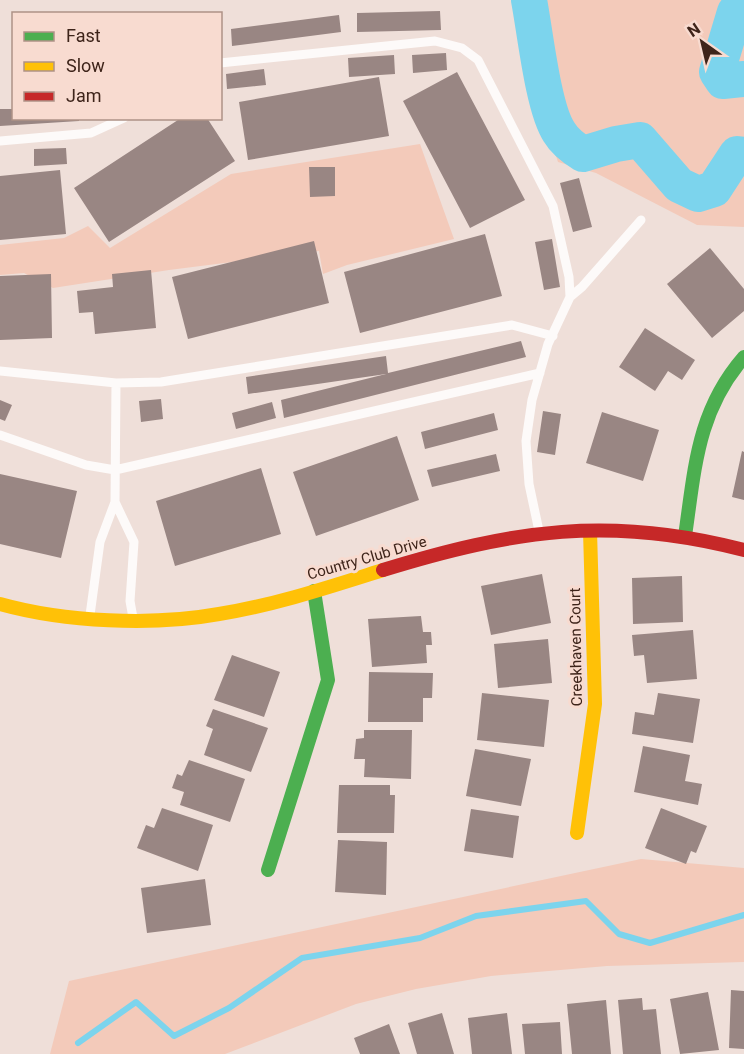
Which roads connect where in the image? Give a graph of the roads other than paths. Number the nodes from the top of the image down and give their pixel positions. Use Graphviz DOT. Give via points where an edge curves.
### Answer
graph roads {
  1 [pos="222,63"];
  2 [pos="120,120"];
  3 [pos="0,141"];
  4 [pos="641,220"];
  5 [pos="570,297"];
  6 [pos="553,336"];
  7 [pos="744,357"];
  8 [pos="0,371"];
  9 [pos="540,373"];
  10 [pos="116,383"];
  11 [pos="0,435"];
  12 [pos="115,470"];
  13 [pos="115,502"];
  14 [pos="590,531"];
  15 [pos="539,534"];
  16 [pos="686,536"];
  17 [pos="744,550"];
  18 [pos="314,591"];
  19 [pos="0,604"];
  20 [pos="90,618"];
  21 [pos="133,620"];
  22 [pos="577,833"];
  23 [pos="268,870"];
  1 -- 5 [label="lane" via="435,41 462,48 478,60 554,206"];
  2 -- 3 [label="lane" via="91,133"];
  4 -- 5 [label="lane"];
  5 -- 6 [label="lane"];
  6 -- 9 [label="lane"];
  6 -- 10 [label="lane" via="512,325 161,382"];
  7 -- 16 [label="street" via="718,389 704,417"];
  8 -- 10 [label="lane"];
  9 -- 12 [label="lane"];
  9 -- 15 [label="lane" via="526,441"];
  10 -- 12 [label="lane"];
  11 -- 12 [label="lane" via="86,465"];
  12 -- 13 [label="lane"];
  13 -- 20 [label="lane" via="100,542"];
  13 -- 21 [label="lane" via="134,542 130,601"];
  14 -- 15 [label="street, Country Club Drive"];
  14 -- 16 [label="street, Country Club Drive"];
  14 -- 22 [label="street, Creekhaven Court" via="595,704"];
  15 -- 18 [label="street, Country Club Drive" via="479,543"];
  16 -- 17 [label="street, Country Club Drive"];
  18 -- 21 [label="street, Country Club Drive" via="217,615"];
  18 -- 23 [label="street" via="328,680"];
  19 -- 20 [label="street, Country Club Drive" via="23,611"];
  20 -- 21 [label="street, Country Club Drive"];
}
